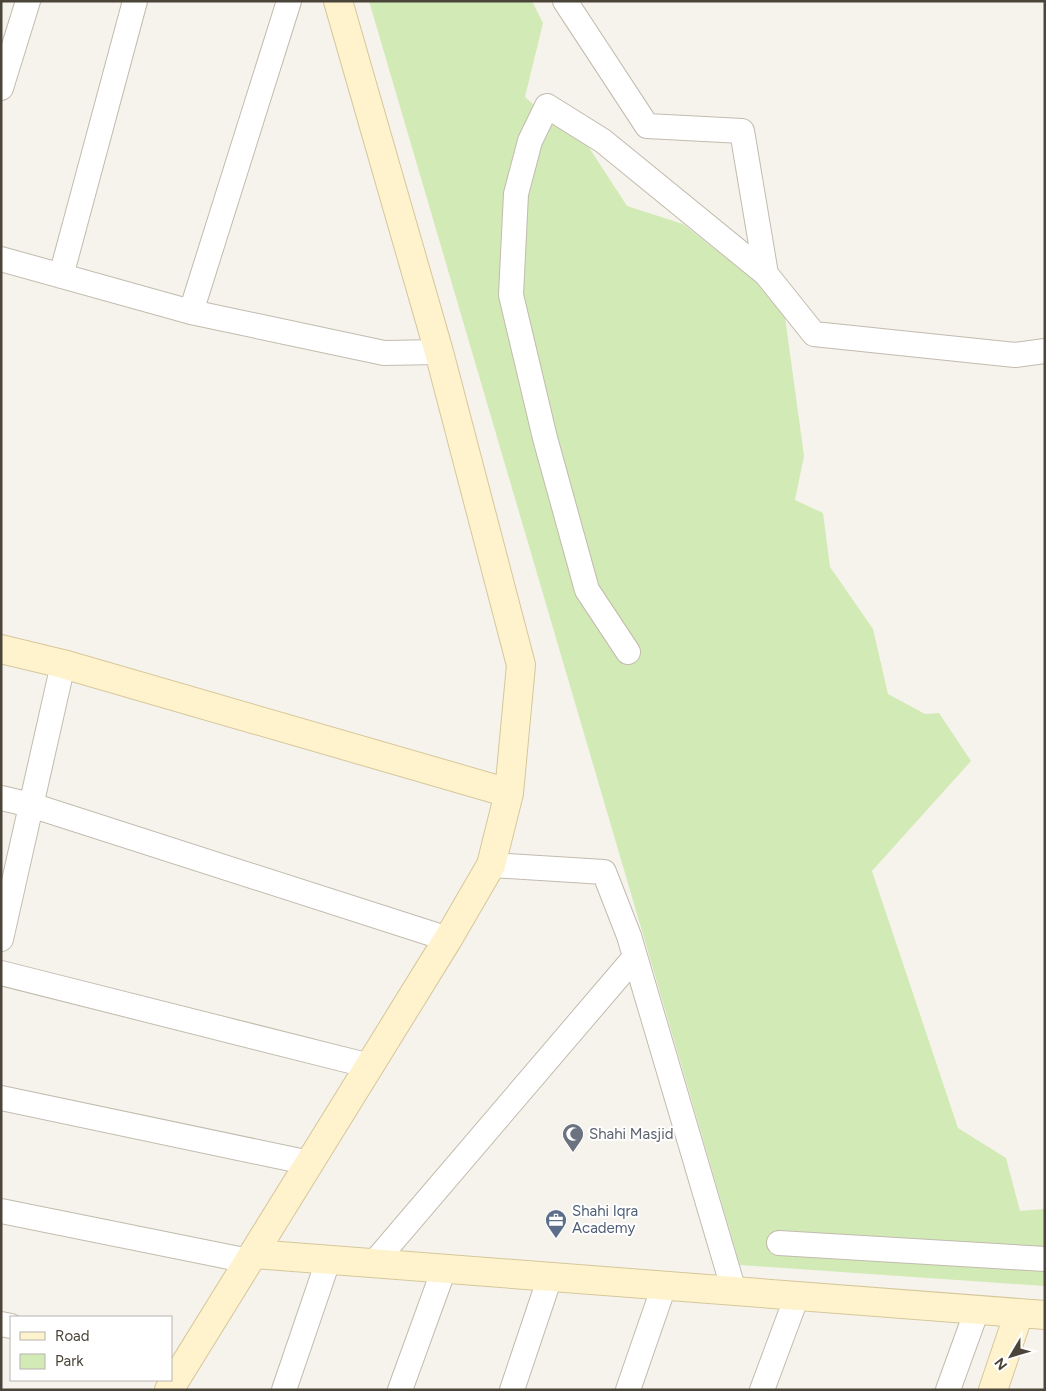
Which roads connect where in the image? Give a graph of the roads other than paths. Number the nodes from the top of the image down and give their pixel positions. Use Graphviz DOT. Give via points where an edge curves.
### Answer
graph roads {
  1 [pos="28,1"];
  2 [pos="135,1"];
  3 [pos="290,1"];
  4 [pos="338,1"];
  5 [pos="565,1"];
  6 [pos="1,88"];
  7 [pos="1,259"];
  8 [pos="766,274"];
  9 [pos="61,276"];
  10 [pos="191,312"];
  11 [pos="1045,351"];
  12 [pos="439,352"];
  13 [pos="1,649"];
  14 [pos="628,652"];
  15 [pos="63,664"];
  16 [pos="509,793"];
  17 [pos="1,798"];
  18 [pos="31,805"];
  19 [pos="490,865"];
  20 [pos="4,913"];
  21 [pos="1,939"];
  22 [pos="448,939"];
  23 [pos="635,957"];
  24 [pos="1,973"];
  25 [pos="370,1066"];
  26 [pos="1,1098"];
  27 [pos="310,1163"];
  28 [pos="1,1211"];
  29 [pos="779,1243"];
  30 [pos="251,1258"];
  31 [pos="1045,1259"];
  32 [pos="328,1260"];
  33 [pos="373,1264"];
  34 [pos="444,1269"];
  35 [pos="550,1277"];
  36 [pos="664,1286"];
  37 [pos="734,1291"];
  38 [pos="797,1296"];
  39 [pos="977,1310"];
  40 [pos="1032,1314"];
  41 [pos="179,1360"];
  42 [pos="169,1390"];
  43 [pos="284,1390"];
  44 [pos="400,1390"];
  45 [pos="512,1390"];
  46 [pos="628,1390"];
  47 [pos="762,1390"];
  48 [pos="948,1390"];
  49 [pos="994,1390"];
  1 -- 6 [label="street"];
  2 -- 9 [label="street"];
  3 -- 10 [label="street"];
  4 -- 12 [label="street"];
  5 -- 8 [label="street" via="647,126 742,131"];
  7 -- 9 [label="street"];
  8 -- 11 [label="street" via="814,334 1015,355"];
  8 -- 14 [label="street" via="603,141 547,106 530,141 516,194 511,294 545,438 587,590"];
  9 -- 10 [label="street"];
  10 -- 12 [label="street" via="384,353"];
  12 -- 16 [label="street" via="521,665"];
  13 -- 15 [label="street"];
  15 -- 16 [label="street"];
  15 -- 18 [label="street"];
  16 -- 19 [label="street"];
  17 -- 18 [label="street"];
  18 -- 20 [label="street"];
  18 -- 22 [label="street"];
  19 -- 22 [label="street"];
  19 -- 23 [label="street" via="604,872"];
  20 -- 21 [label="street"];
  22 -- 25 [label="street"];
  23 -- 33 [label="street"];
  23 -- 37 [label="street"];
  24 -- 25 [label="street"];
  25 -- 27 [label="street"];
  26 -- 27 [label="street"];
  27 -- 30 [label="street"];
  28 -- 30 [label="street"];
  29 -- 31 [label="street"];
  30 -- 32 [label="street"];
  30 -- 41 [label="street"];
  32 -- 33 [label="street"];
  32 -- 43 [label="street"];
  33 -- 34 [label="street"];
  34 -- 35 [label="street"];
  34 -- 44 [label="street"];
  35 -- 36 [label="street"];
  35 -- 45 [label="street"];
  36 -- 37 [label="street"];
  36 -- 46 [label="street"];
  37 -- 38 [label="street"];
  38 -- 39 [label="street"];
  38 -- 47 [label="street"];
  39 -- 40 [label="street"];
  39 -- 48 [label="street"];
  40 -- 49 [label="street"];
  41 -- 42 [label="street"];
}
